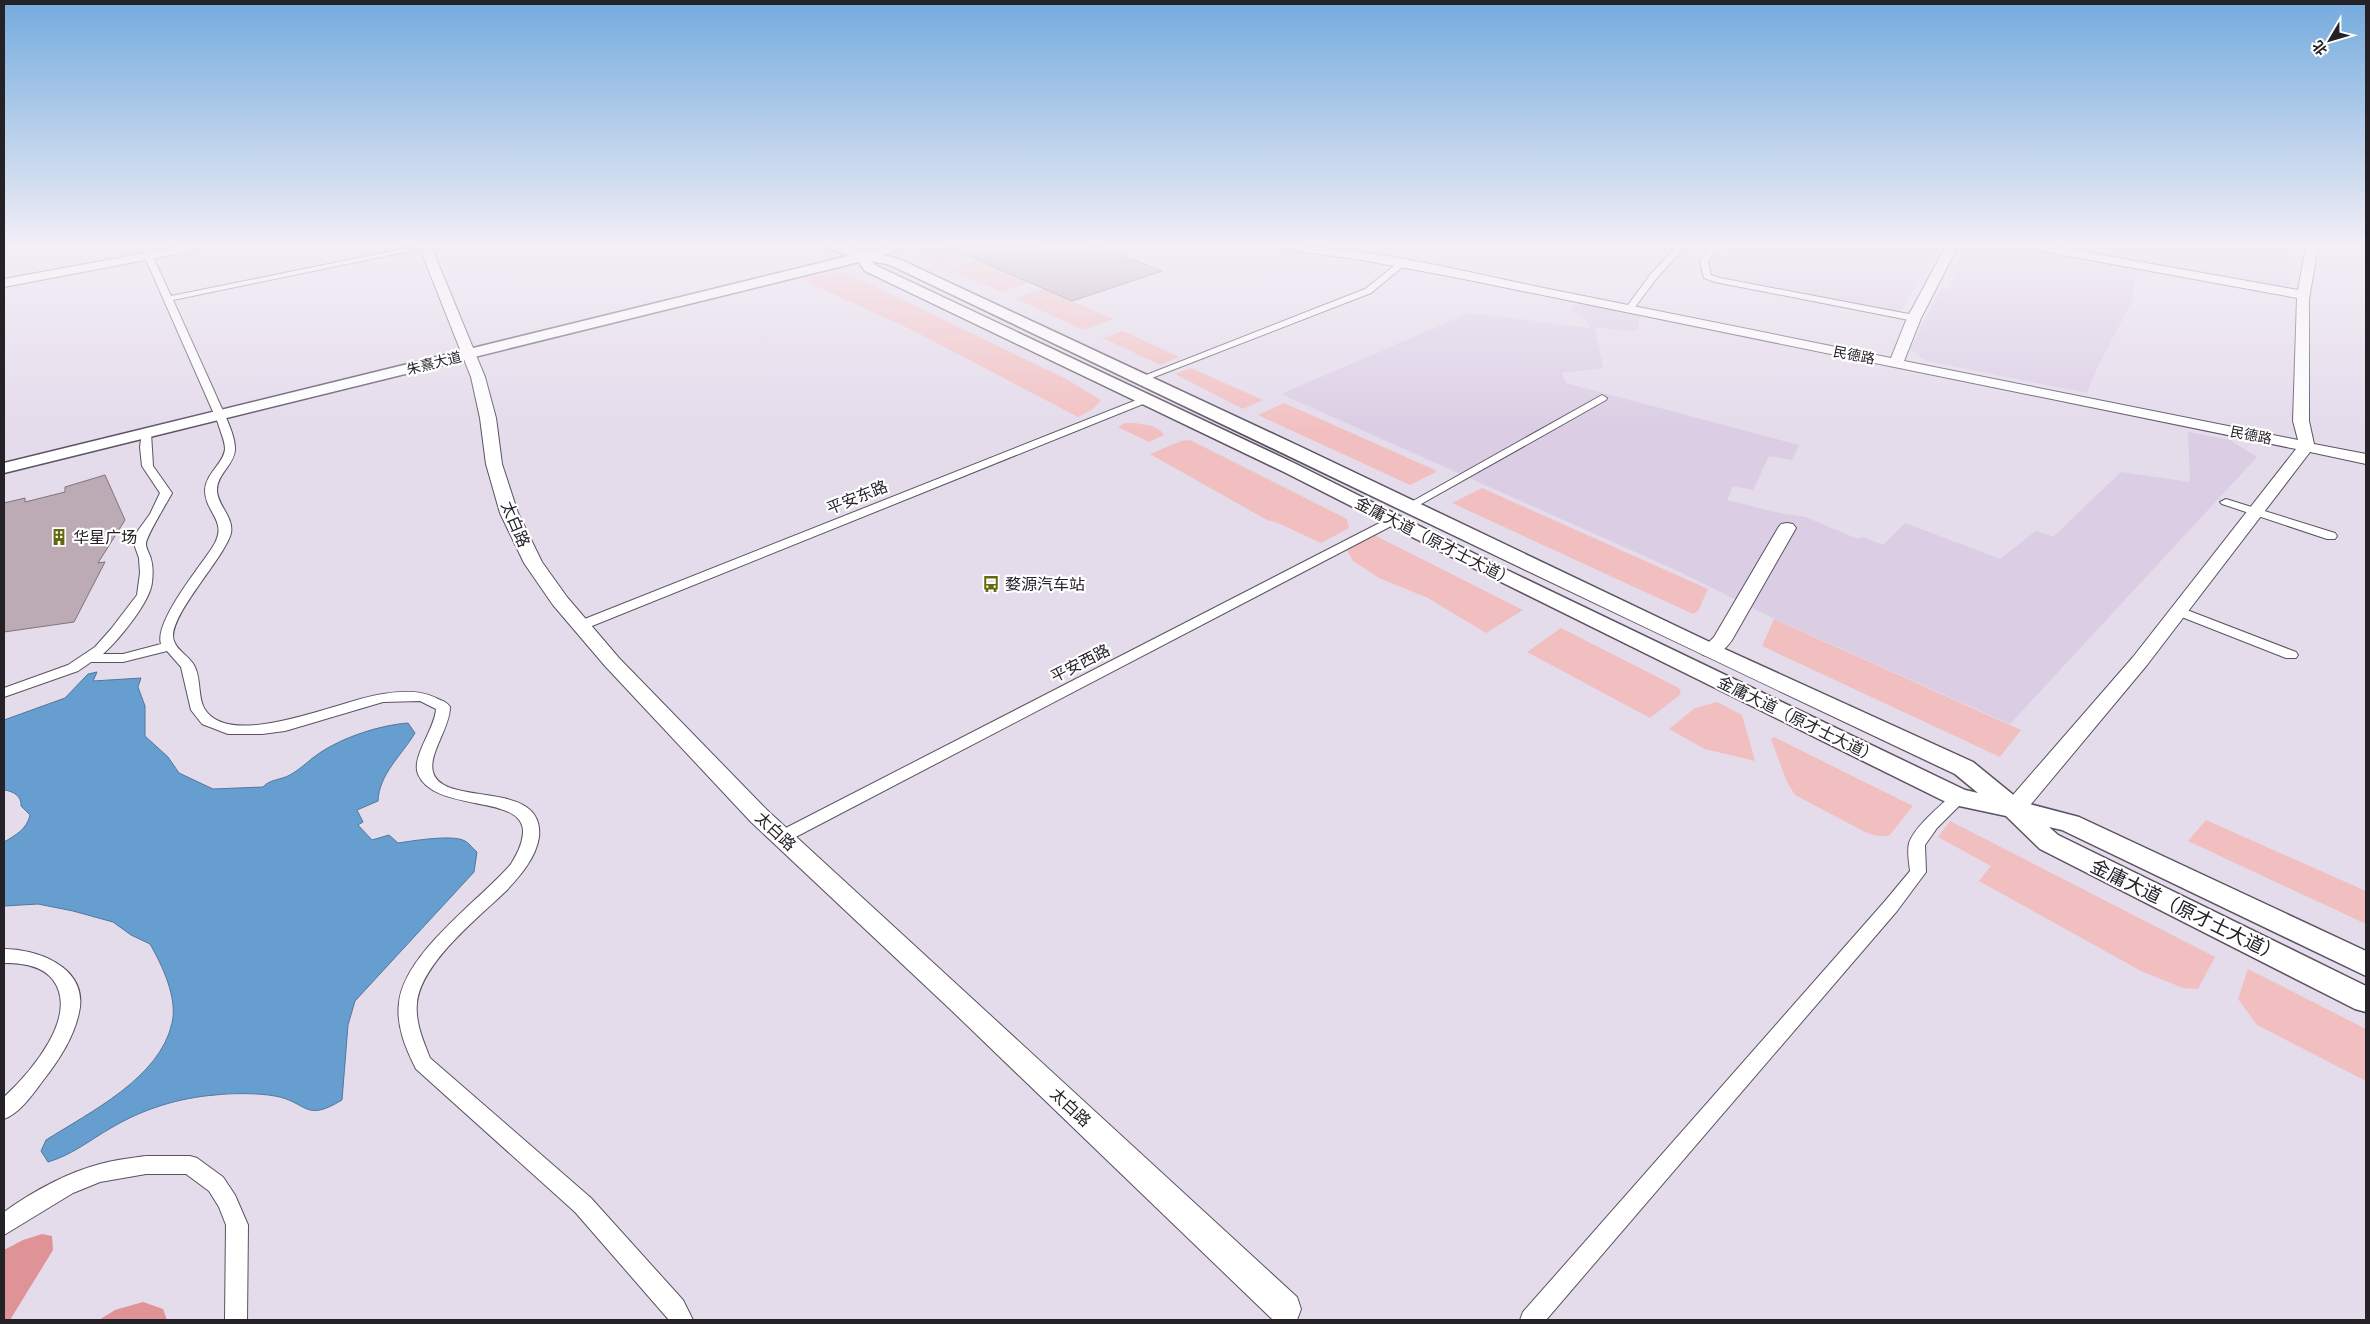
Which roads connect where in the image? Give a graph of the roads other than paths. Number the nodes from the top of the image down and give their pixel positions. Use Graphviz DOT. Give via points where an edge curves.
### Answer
graph roads {
  1 [pos="171,308"];
  2 [pos="450,308"];
  3 [pos="646,308"];
  4 [pos="953,308"];
  5 [pos="990,308"];
  6 [pos="1325,308"];
  7 [pos="1623,308"];
  8 [pos="1861,308"];
  9 [pos="1919,308"];
  10 [pos="2304,308"];
  11 [pos="1629,309"];
  12 [pos="1914,318"];
  13 [pos="468,354"];
  14 [pos="1896,363"];
  15 [pos="1140,379"];
  16 [pos="1602,398"];
  17 [pos="1144,400"];
  18 [pos="220,415"];
  19 [pos="146,433"];
  20 [pos="2307,446"];
  21 [pos="2366,459"];
  22 [pos="4,468"];
  23 [pos="2226,502"];
  24 [pos="1410,506"];
  25 [pos="2256,511"];
  26 [pos="1393,520"];
  27 [pos="1787,528"];
  28 [pos="2331,536"];
  29 [pos="2179,611"];
  30 [pos="582,624"];
  31 [pos="170,646"];
  32 [pos="1710,651"];
  33 [pos="2291,655"];
  34 [pos="89,658"];
  35 [pos="4,693"];
  36 [pos="1959,798"];
  37 [pos="2014,809"];
  38 [pos="782,837"];
  39 [pos="4,956"];
  40 [pos="2366,964"];
  41 [pos="2366,1000"];
  42 [pos="4,1110"];
  43 [pos="4,1225"];
  44 [pos="1285,1309"];
  45 [pos="236,1320"];
  46 [pos="682,1320"];
  47 [pos="1531,1320"];
  1 -- 18 [label="street"];
  2 -- 13 [label="street, 太白路"];
  3 -- 13 [label="main road, 朱熹大道"];
  4 -- 17 [label="main road, 金庸大道（原才士大道）"];
  5 -- 15 [label="main road, 金庸大道（原才士大道）"];
  6 -- 15 [label="street"];
  7 -- 11 [label="street, 民德路"];
  8 -- 12 [label="street"];
  9 -- 12 [label="street"];
  10 -- 20 [label="street" via="2300,421"];
  11 -- 14 [label="street, 民德路"];
  12 -- 14 [label="street"];
  13 -- 18 [label="main road, 朱熹大道"];
  13 -- 30 [label="street, 太白路" via="478,377 494,464 509,512 533,563"];
  14 -- 20 [label="street, 民德路"];
  15 -- 24 [label="main road, 金庸大道（原才士大道）"];
  16 -- 24 [label="street"];
  17 -- 26 [label="main road, 金庸大道（原才士大道）"];
  17 -- 30 [label="street, 平安东路"];
  18 -- 19 [label="main road, 朱熹大道"];
  18 -- 31 [label="street" via="230,449 211,488 225,532 220,545 181,602 166,634"];
  19 -- 22 [label="main road, 朱熹大道"];
  19 -- 34 [label="street" via="149,471 163,484 166,493 143,532 140,544 145,558 146,584 143,595 116,632"];
  20 -- 21 [label="street, 民德路"];
  20 -- 25 [label="street"];
  23 -- 25 [label="street"];
  24 -- 32 [label="main road, 金庸大道（原才士大道）"];
  25 -- 28 [label="street"];
  25 -- 29 [label="street"];
  26 -- 36 [label="main road, 金庸大道（原才士大道）"];
  26 -- 38 [label="street, 平安西路"];
  27 -- 32 [label="street" via="1722,640"];
  29 -- 33 [label="street"];
  29 -- 37 [label="street"];
  30 -- 38 [label="street, 太白路" via="612,662"];
  31 -- 34 [label="street" via="123,658"];
  31 -- 46 [label="street" via="188,666 196,707 207,721 228,729 285,726 382,698 422,696 444,707 442,722 426,758 425,773 431,782 438,790 450,794 508,804 527,818 532,828 523,860 433,953 417,975 408,1000 412,1038 423,1063 582,1205 675,1308"];
  32 -- 37 [label="main road, 金庸大道（原才士大道）" via="1964,768"];
  34 -- 35 [label="street" via="65,671"];
  36 -- 37 [label="main road, 金庸大道（原才士大道）"];
  36 -- 47 [label="street" via="1931,824 1917,844 1918,872 1891,906"];
  37 -- 40 [label="main road, 金庸大道（原才士大道）" via="2070,823"];
  37 -- 41 [label="main road, 金庸大道（原才士大道）" via="2049,842"];
  38 -- 44 [label="street, 太白路"];
  39 -- 42 [label="street" via="20,956 49,965 66,980 72,995 71,1013 59,1046"];
  43 -- 45 [label="street" via="66,1186 100,1173 146,1165 190,1165 216,1184 237,1225"];
}
